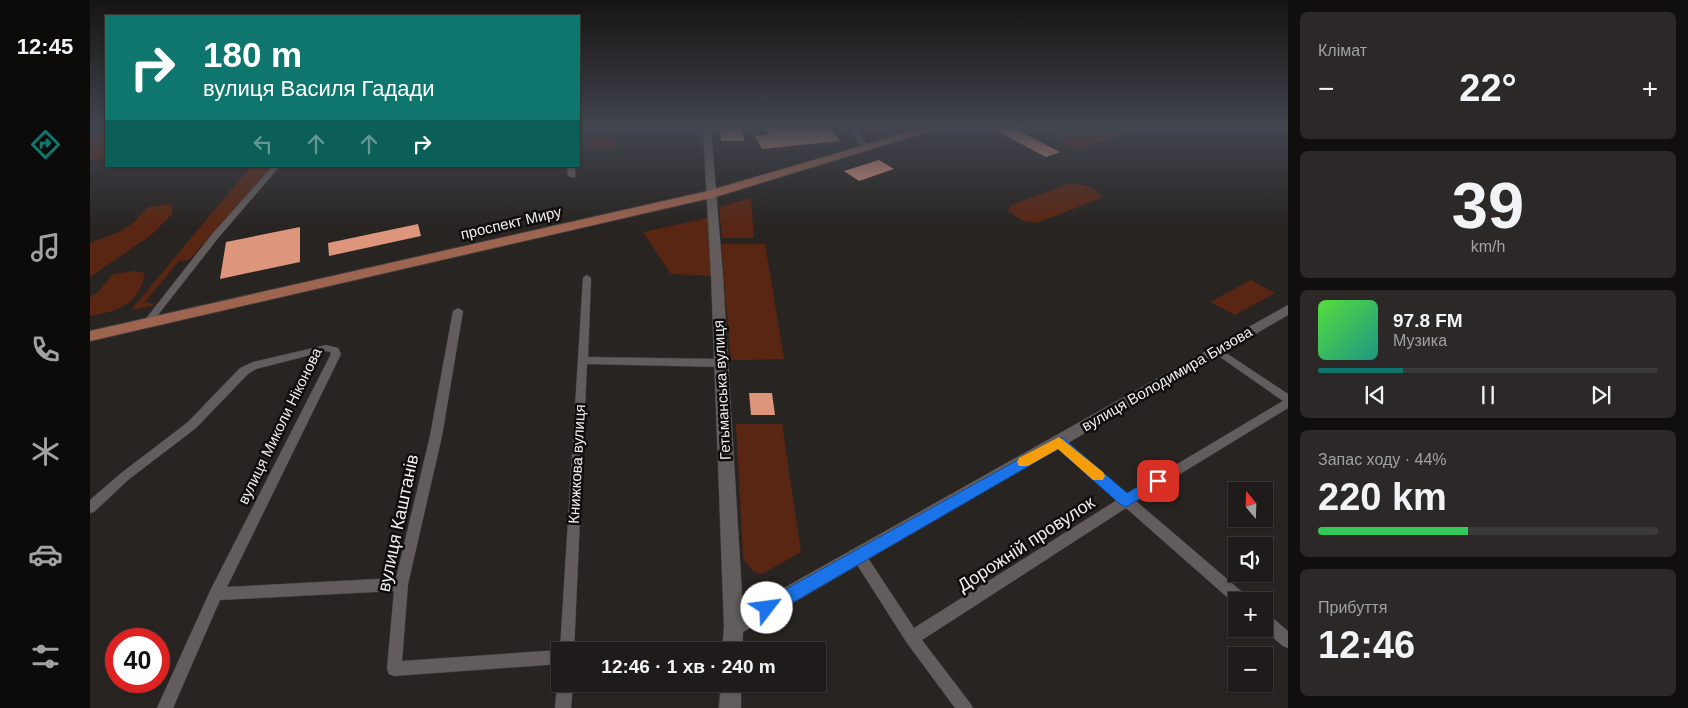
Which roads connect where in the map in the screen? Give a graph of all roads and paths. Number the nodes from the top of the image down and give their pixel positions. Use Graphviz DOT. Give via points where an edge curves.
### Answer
graph roads {
  1 [pos="709,161"];
  2 [pos="824,161"];
  3 [pos="276,167"];
  4 [pos="571,167"];
  5 [pos="572,176"];
  6 [pos="710,194"];
  7 [pos="586,278"];
  8 [pos="1288,309"];
  9 [pos="458,311"];
  10 [pos="147,323"];
  11 [pos="90,336"];
  12 [pos="1217,350"];
  13 [pos="582,360"];
  14 [pos="721,363"];
  15 [pos="1288,399"];
  16 [pos="1288,403"];
  17 [pos="1059,442"];
  18 [pos="1126,501"];
  19 [pos="90,508"];
  20 [pos="859,556"];
  21 [pos="401,584"];
  22 [pos="1232,592"];
  23 [pos="216,594"];
  24 [pos="734,628"];
  25 [pos="1273,628"];
  26 [pos="912,638"];
  27 [pos="1288,641"];
  28 [pos="567,642"];
  29 [pos="733,642"];
  30 [pos="551,658"];
  31 [pos="565,692"];
  32 [pos="731,692"];
  33 [pos="166,708"];
  34 [pos="564,708"];
  35 [pos="730,708"];
  36 [pos="965,708"];
  1 -- 6 [label="street, Гетьманська вулиця"];
  2 -- 6 [label="main road, проспект Миру"];
  3 -- 10 [label="street" via="216,235"];
  4 -- 5 [label="street"];
  6 -- 10 [label="main road, проспект Миру"];
  6 -- 14 [label="street, Гетьманська вулиця"];
  7 -- 13 [label="street, Книжкова вулиця"];
  8 -- 12 [label="street, вулиця Володимира Бизова"];
  9 -- 21 [label="street, вулиця Каштанів" via="436,436"];
  10 -- 11 [label="main road, проспект Миру"];
  12 -- 15 [label="street"];
  12 -- 17 [label="street, вулиця Володимира Бизова"];
  13 -- 14 [label="street"];
  13 -- 28 [label="street, Книжкова вулиця"];
  14 -- 24 [label="street, Гетьманська вулиця"];
  16 -- 18 [label="street, Дорожній провулок"];
  17 -- 18 [label="street"];
  17 -- 20 [label="street, вулиця Володимира Бизова"];
  18 -- 22 [label="street"];
  18 -- 26 [label="street, Дорожній провулок"];
  19 -- 23 [label="street, вулиця Миколи Ніконова" via="124,477 192,425 244,371 326,348 334,350 336,354"];
  20 -- 24 [label="street, вулиця Володимира Бизова"];
  20 -- 26 [label="street"];
  21 -- 23 [label="street"];
  21 -- 30 [label="street, вулиця Каштанів" via="394,669"];
  23 -- 33 [label="street, вулиця Миколи Ніконова"];
  24 -- 29 [label="street, Гетьманська вулиця"];
  25 -- 27 [label="street"];
  26 -- 36 [label="street"];
  31 -- 34 [label="street"];
  32 -- 35 [label="street"];
}
